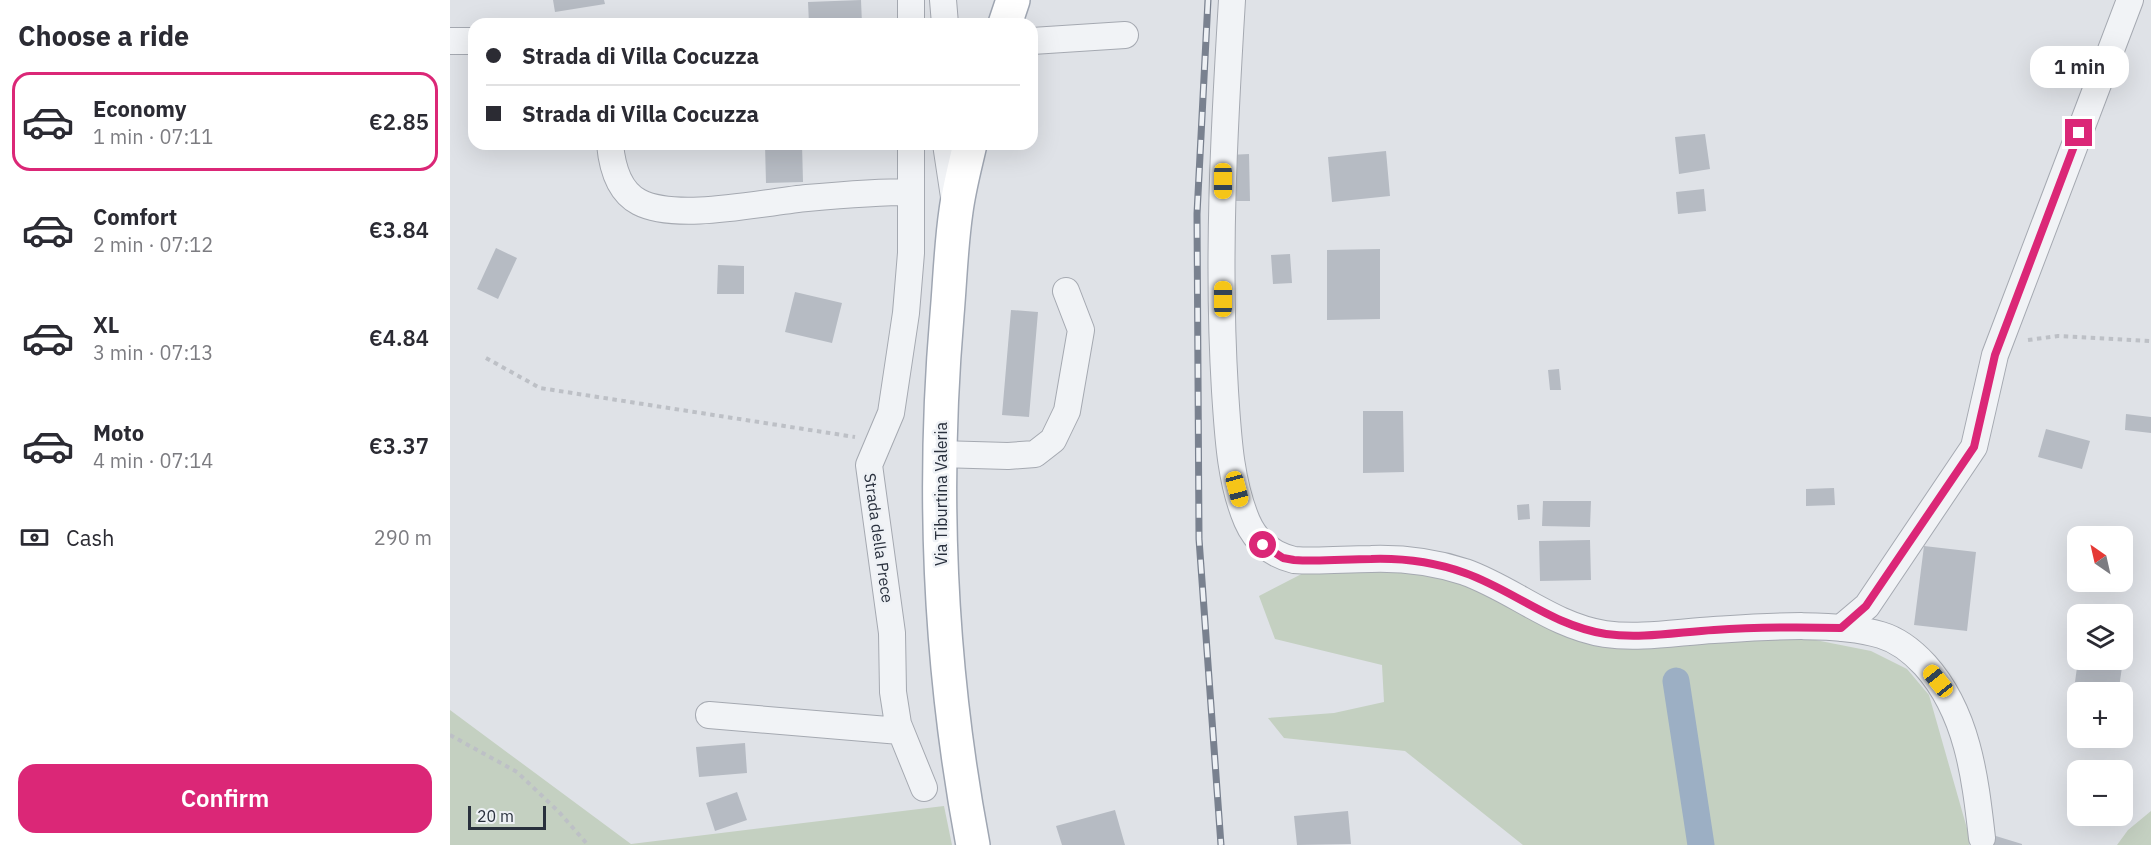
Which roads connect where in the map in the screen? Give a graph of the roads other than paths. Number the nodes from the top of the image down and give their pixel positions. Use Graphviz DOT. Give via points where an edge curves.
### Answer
graph roads {
  1 [pos="911,0"];
  2 [pos="943,0"];
  3 [pos="1013,0"];
  4 [pos="1232,0"];
  5 [pos="2130,0"];
  6 [pos="911,18"];
  7 [pos="944,18"];
  8 [pos="1007,18"];
  9 [pos="1125,35"];
  10 [pos="450,41"];
  11 [pos="468,41"];
  12 [pos="1038,41"];
  13 [pos="611,150"];
  14 [pos="911,150"];
  15 [pos="947,150"];
  16 [pos="969,150"];
  17 [pos="911,192"];
  18 [pos="956,211"];
  19 [pos="1066,291"];
  20 [pos="939,454"];
  21 [pos="1841,628"];
  22 [pos="710,715"];
  23 [pos="900,731"];
  24 [pos="924,788"];
  25 [pos="1982,838"];
  26 [pos="967,843"];
  1 -- 6 [label="street"];
  2 -- 7 [label="street"];
  3 -- 8 [label="main road"];
  4 -- 21 [label="street" via="1223,181 1222,346 1233,469 1247,522 1263,545 1294,560 1424,561 1480,579 1556,619 1606,634"];
  5 -- 21 [label="street" via="1995,355 1974,447 1866,606"];
  9 -- 12 [label="street"];
  10 -- 11 [label="street"];
  13 -- 17 [label="street" via="624,189 637,201 656,208 691,210"];
  14 -- 17 [label="street, Strada della Prece"];
  15 -- 18 [label="street"];
  16 -- 18 [label="main road, Via Tiburtina Valeria"];
  17 -- 23 [label="street, Strada della Prece" via="906,313 891,413 869,465 892,633 893,692"];
  18 -- 20 [label="main road, Via Tiburtina Valeria"];
  19 -- 20 [label="street" via="1081,330 1067,411 1053,440 1035,454"];
  20 -- 26 [label="main road, Via Tiburtina Valeria" via="947,654"];
  21 -- 25 [label="street" via="1893,639 1915,655 1938,681 1953,707 1967,746"];
  22 -- 23 [label="street"];
  23 -- 24 [label="street, Strada della Prece"];
}
